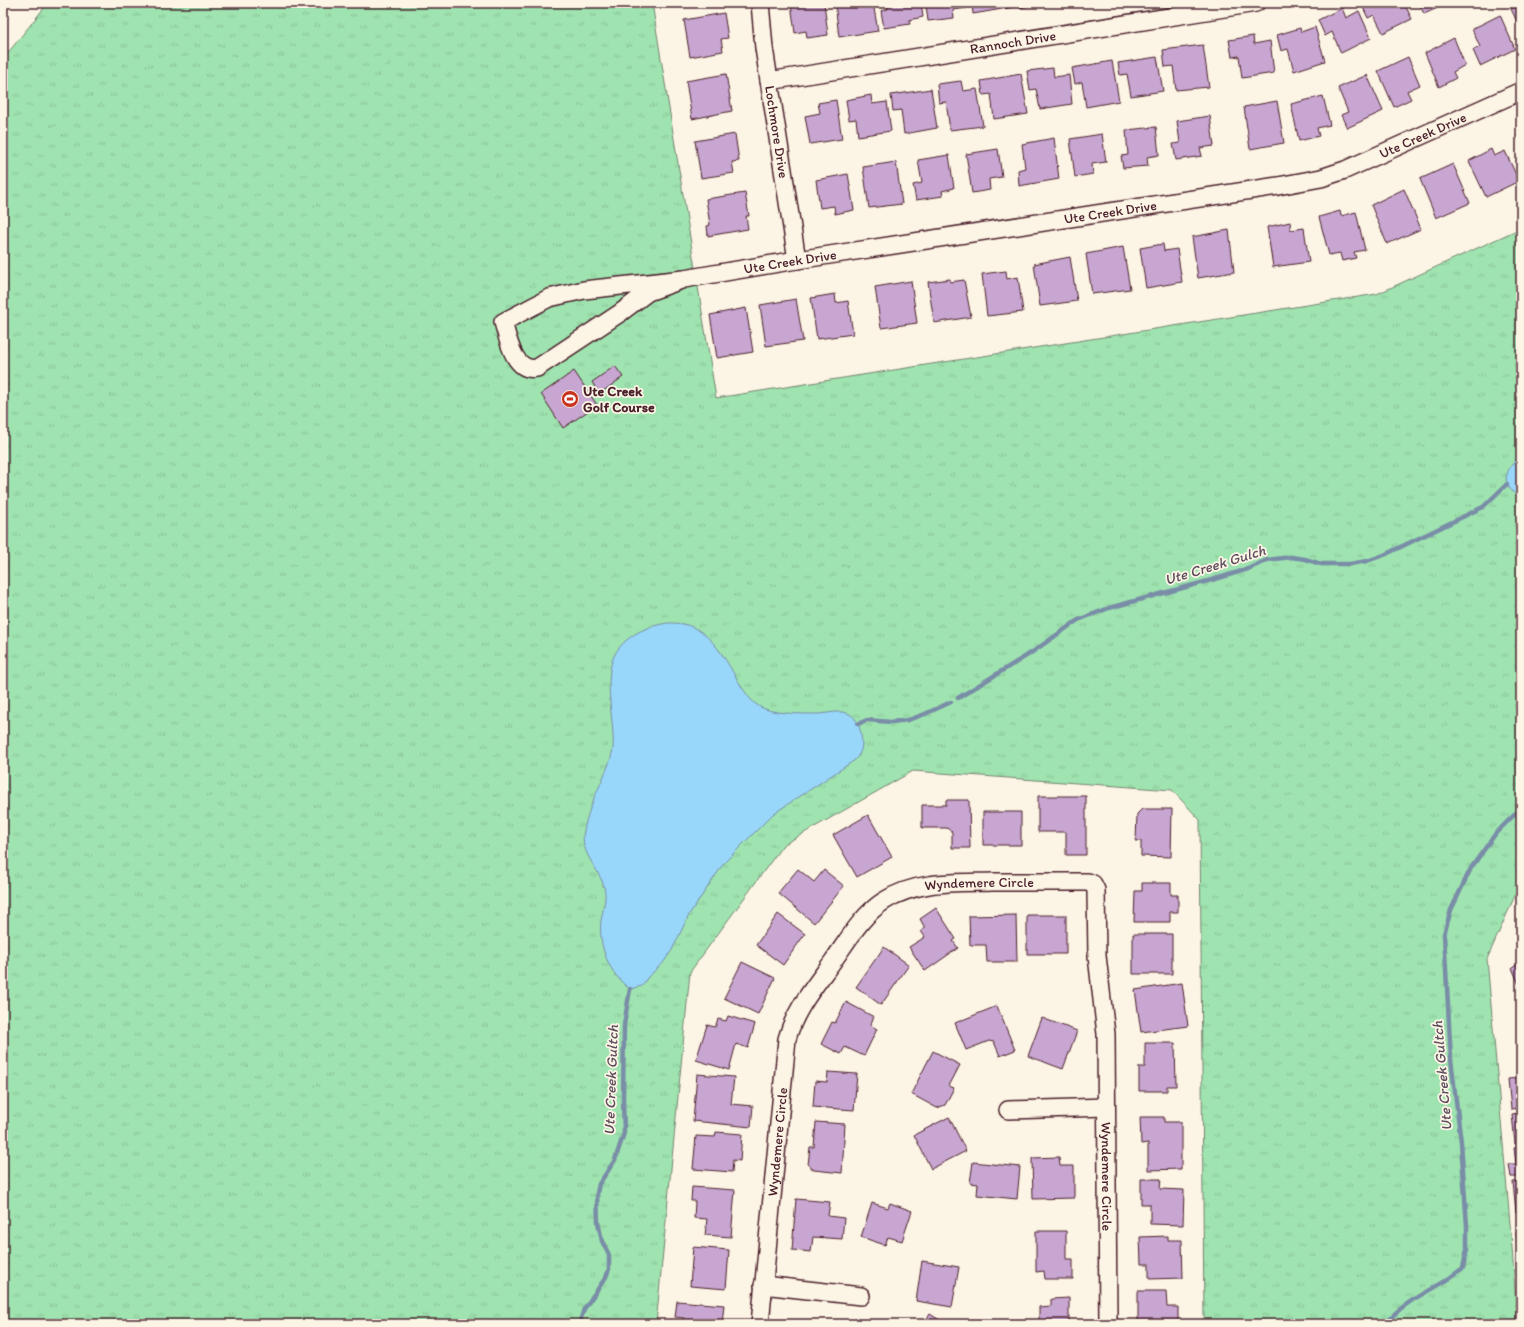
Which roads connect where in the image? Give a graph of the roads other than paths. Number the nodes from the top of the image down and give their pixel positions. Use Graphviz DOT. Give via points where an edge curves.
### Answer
graph roads {
  1 [pos="760,3"];
  2 [pos="1256,3"];
  3 [pos="769,81"];
  4 [pos="1521,91"];
  5 [pos="797,260"];
  6 [pos="684,279"];
  7 [pos="1106,1107"];
  8 [pos="1008,1110"];
  9 [pos="763,1285"];
  10 [pos="861,1296"];
  11 [pos="760,1324"];
  12 [pos="1108,1324"];
  1 -- 3 [label="street, Lochmore Drive"];
  2 -- 3 [label="street, Rannoch Drive"];
  3 -- 5 [label="street, Lochmore Drive"];
  4 -- 5 [label="street, Ute Creek Drive" via="1356,166 1321,178"];
  5 -- 6 [label="street, Ute Creek Drive"];
  6 -- 6 [label="street, Ute Creek Drive" via="584,290 549,298 503,322 514,355 528,369 537,368 648,292"];
  7 -- 8 [label="street"];
  7 -- 9 [label="street, Wyndemere Circle" via="1106,1034 1097,956 1097,897 1093,884 1049,881 934,883 894,895 866,915 798,1010 790,1030 787,1039"];
  7 -- 12 [label="street, Wyndemere Circle"];
  9 -- 10 [label="street"];
  9 -- 11 [label="street, Wyndemere Circle"];
}
